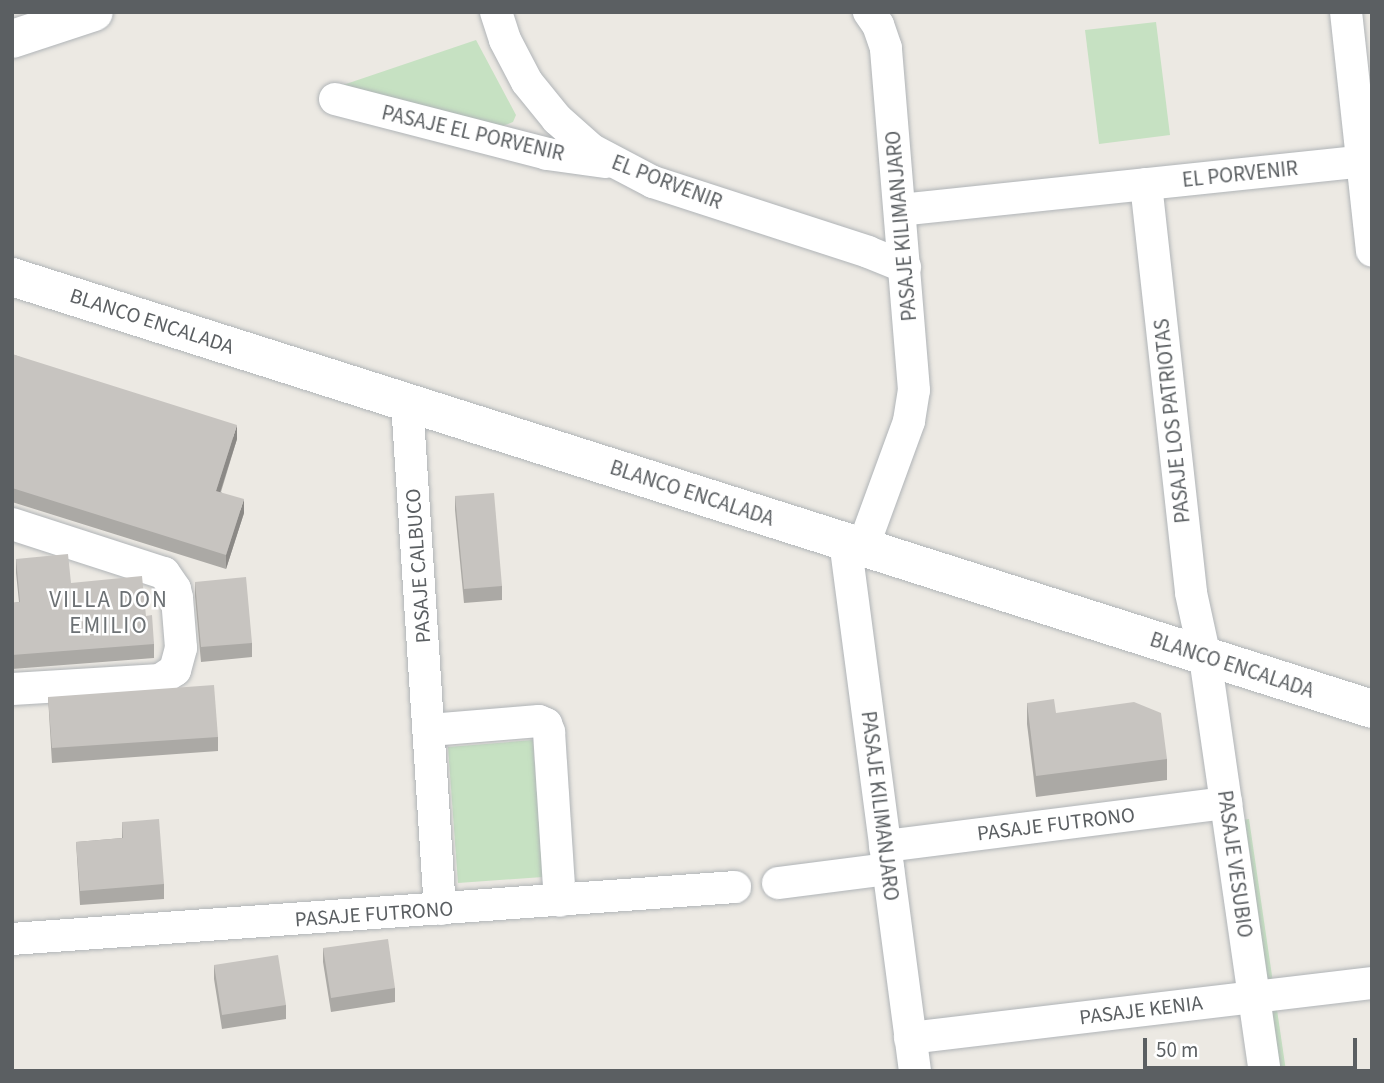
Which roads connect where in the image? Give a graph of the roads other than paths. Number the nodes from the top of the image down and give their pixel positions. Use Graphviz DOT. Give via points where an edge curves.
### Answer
graph roads {
  1 [pos="94,12"];
  2 [pos="496,12"];
  3 [pos="1346,12"];
  4 [pos="876,16"];
  5 [pos="12,39"];
  6 [pos="335,99"];
  7 [pos="1367,161"];
  8 [pos="611,162"];
  9 [pos="1146,184"];
  10 [pos="900,210"];
  11 [pos="1372,251"];
  12 [pos="905,267"];
  13 [pos="12,276"];
  14 [pos="407,402"];
  15 [pos="12,524"];
  16 [pos="854,544"];
  17 [pos="1205,657"];
  18 [pos="12,689"];
  19 [pos="1372,709"];
  20 [pos="430,730"];
  21 [pos="1226,803"];
  22 [pos="887,857"];
  23 [pos="778,883"];
  24 [pos="735,887"];
  25 [pos="560,901"];
  26 [pos="440,909"];
  27 [pos="12,939"];
  28 [pos="1372,983"];
  29 [pos="1254,996"];
  30 [pos="910,1038"];
  31 [pos="915,1071"];
  32 [pos="1265,1071"];
  1 -- 5 [label="street"];
  2 -- 8 [label="street, EL PORVENIR" via="515,61 541,102 573,135"];
  3 -- 7 [label="street"];
  4 -- 10 [label="street, PASAJE KILIMANJARO" via="887,55"];
  6 -- 8 [label="street, PASAJE EL PORVENIR" via="547,154"];
  7 -- 9 [label="street, EL PORVENIR"];
  7 -- 11 [label="street"];
  8 -- 12 [label="street, EL PORVENIR" via="653,182"];
  9 -- 10 [label="street, EL PORVENIR"];
  9 -- 17 [label="street, PASAJE LOS PATRIOTAS" via="1191,593"];
  10 -- 12 [label="street, PASAJE KILIMANJARO"];
  12 -- 16 [label="street, PASAJE KILIMANJARO" via="914,374 912,406"];
  13 -- 14 [label="street, BLANCO ENCALADA"];
  14 -- 16 [label="street, BLANCO ENCALADA"];
  14 -- 20 [label="street, PASAJE CALBUCO"];
  15 -- 18 [label="street" via="149,566 170,579 177,598 181,656 168,676 151,682"];
  16 -- 17 [label="street, BLANCO ENCALADA"];
  16 -- 22 [label="street, PASAJE KILIMANJARO"];
  17 -- 19 [label="street, BLANCO ENCALADA"];
  17 -- 21 [label="street, PASAJE VESUBIO"];
  20 -- 25 [label="street" via="546,724"];
  20 -- 26 [label="street, PASAJE CALBUCO"];
  21 -- 22 [label="street, PASAJE FUTRONO"];
  21 -- 29 [label="street, PASAJE VESUBIO"];
  22 -- 23 [label="street, PASAJE FUTRONO"];
  22 -- 30 [label="street, PASAJE KILIMANJARO"];
  24 -- 25 [label="street, PASAJE FUTRONO"];
  25 -- 26 [label="street, PASAJE FUTRONO"];
  26 -- 27 [label="street, PASAJE FUTRONO"];
  28 -- 29 [label="street, PASAJE KENIA"];
  29 -- 30 [label="street, PASAJE KENIA"];
  29 -- 32 [label="street, PASAJE VESUBIO"];
  30 -- 31 [label="street, PASAJE KILIMANJARO"];
}
